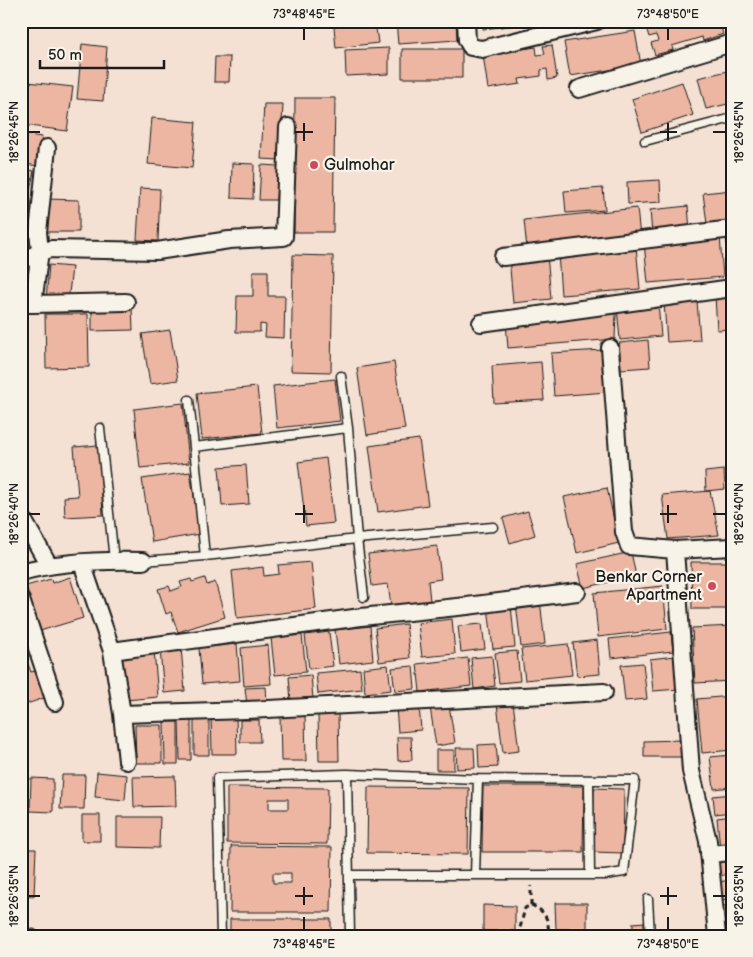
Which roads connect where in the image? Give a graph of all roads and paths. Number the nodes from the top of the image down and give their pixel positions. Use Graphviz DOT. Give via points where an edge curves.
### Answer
graph roads {
  1 [pos="466,21"];
  2 [pos="597,21"];
  3 [pos="732,43"];
  4 [pos="579,89"];
  5 [pos="732,118"];
  6 [pos="288,127"];
  7 [pos="645,141"];
  8 [pos="47,148"];
  9 [pos="732,229"];
  10 [pos="40,251"];
  11 [pos="503,257"];
  12 [pos="21,260"];
  13 [pos="732,288"];
  14 [pos="126,302"];
  15 [pos="27,304"];
  16 [pos="481,323"];
  17 [pos="610,348"];
  18 [pos="340,376"];
  19 [pos="189,400"];
  20 [pos="100,428"];
  21 [pos="348,428"];
  22 [pos="194,447"];
  23 [pos="21,516"];
  24 [pos="492,527"];
  25 [pos="357,539"];
  26 [pos="732,547"];
  27 [pos="675,550"];
  28 [pos="205,556"];
  29 [pos="114,560"];
  30 [pos="143,561"];
  31 [pos="82,563"];
  32 [pos="49,566"];
  33 [pos="21,572"];
  34 [pos="577,592"];
  35 [pos="364,597"];
  36 [pos="21,600"];
  37 [pos="112,651"];
  38 [pos="604,692"];
  39 [pos="55,702"];
  40 [pos="122,714"];
  41 [pos="127,761"];
  42 [pos="347,774"];
  43 [pos="478,779"];
  44 [pos="589,780"];
  45 [pos="732,852"];
  46 [pos="709,854"];
  47 [pos="349,875"];
  48 [pos="475,875"];
  49 [pos="531,875"];
  50 [pos="590,876"];
  51 [pos="648,899"];
  52 [pos="531,906"];
  53 [pos="221,936"];
  54 [pos="350,936"];
  55 [pos="518,936"];
  56 [pos="549,936"];
  57 [pos="650,936"];
  58 [pos="717,936"];
  1 -- 2 [label="street" via="470,47 482,49"];
  3 -- 4 [label="street"];
  5 -- 7 [label="lane"];
  6 -- 10 [label="street" via="284,237 229,240 156,251"];
  8 -- 10 [label="street" via="38,232"];
  9 -- 11 [label="street"];
  10 -- 12 [label="street"];
  10 -- 15 [label="street"];
  13 -- 16 [label="street"];
  14 -- 15 [label="street"];
  17 -- 27 [label="street" via="624,532 629,546"];
  18 -- 21 [label="lane"];
  19 -- 22 [label="lane"];
  20 -- 29 [label="lane"];
  21 -- 22 [label="lane"];
  21 -- 25 [label="lane"];
  22 -- 28 [label="lane"];
  23 -- 32 [label="street"];
  24 -- 25 [label="lane"];
  25 -- 28 [label="lane"];
  25 -- 35 [label="lane"];
  26 -- 27 [label="street"];
  27 -- 46 [label="street" via="691,771"];
  28 -- 30 [label="lane"];
  29 -- 30 [label="street"];
  29 -- 31 [label="street"];
  31 -- 32 [label="street"];
  31 -- 37 [label="street"];
  32 -- 33 [label="street"];
  34 -- 37 [label="street" via="360,617"];
  36 -- 39 [label="street"];
  37 -- 40 [label="street"];
  38 -- 40 [label="street"];
  40 -- 41 [label="street"];
  42 -- 43 [label="lane"];
  42 -- 47 [label="lane"];
  42 -- 53 [label="lane" via="217,778"];
  43 -- 44 [label="lane"];
  43 -- 48 [label="lane"];
  44 -- 50 [label="lane"];
  44 -- 50 [label="lane" via="635,780 624,872"];
  45 -- 46 [label="street"];
  46 -- 58 [label="street"];
  47 -- 48 [label="lane"];
  47 -- 54 [label="lane"];
  48 -- 49 [label="lane"];
  49 -- 50 [label="lane"];
  49 -- 52 [label="path"];
  51 -- 57 [label="lane"];
  52 -- 55 [label="path" via="525,908"];
  52 -- 56 [label="path" via="542,910 549,924"];
}
